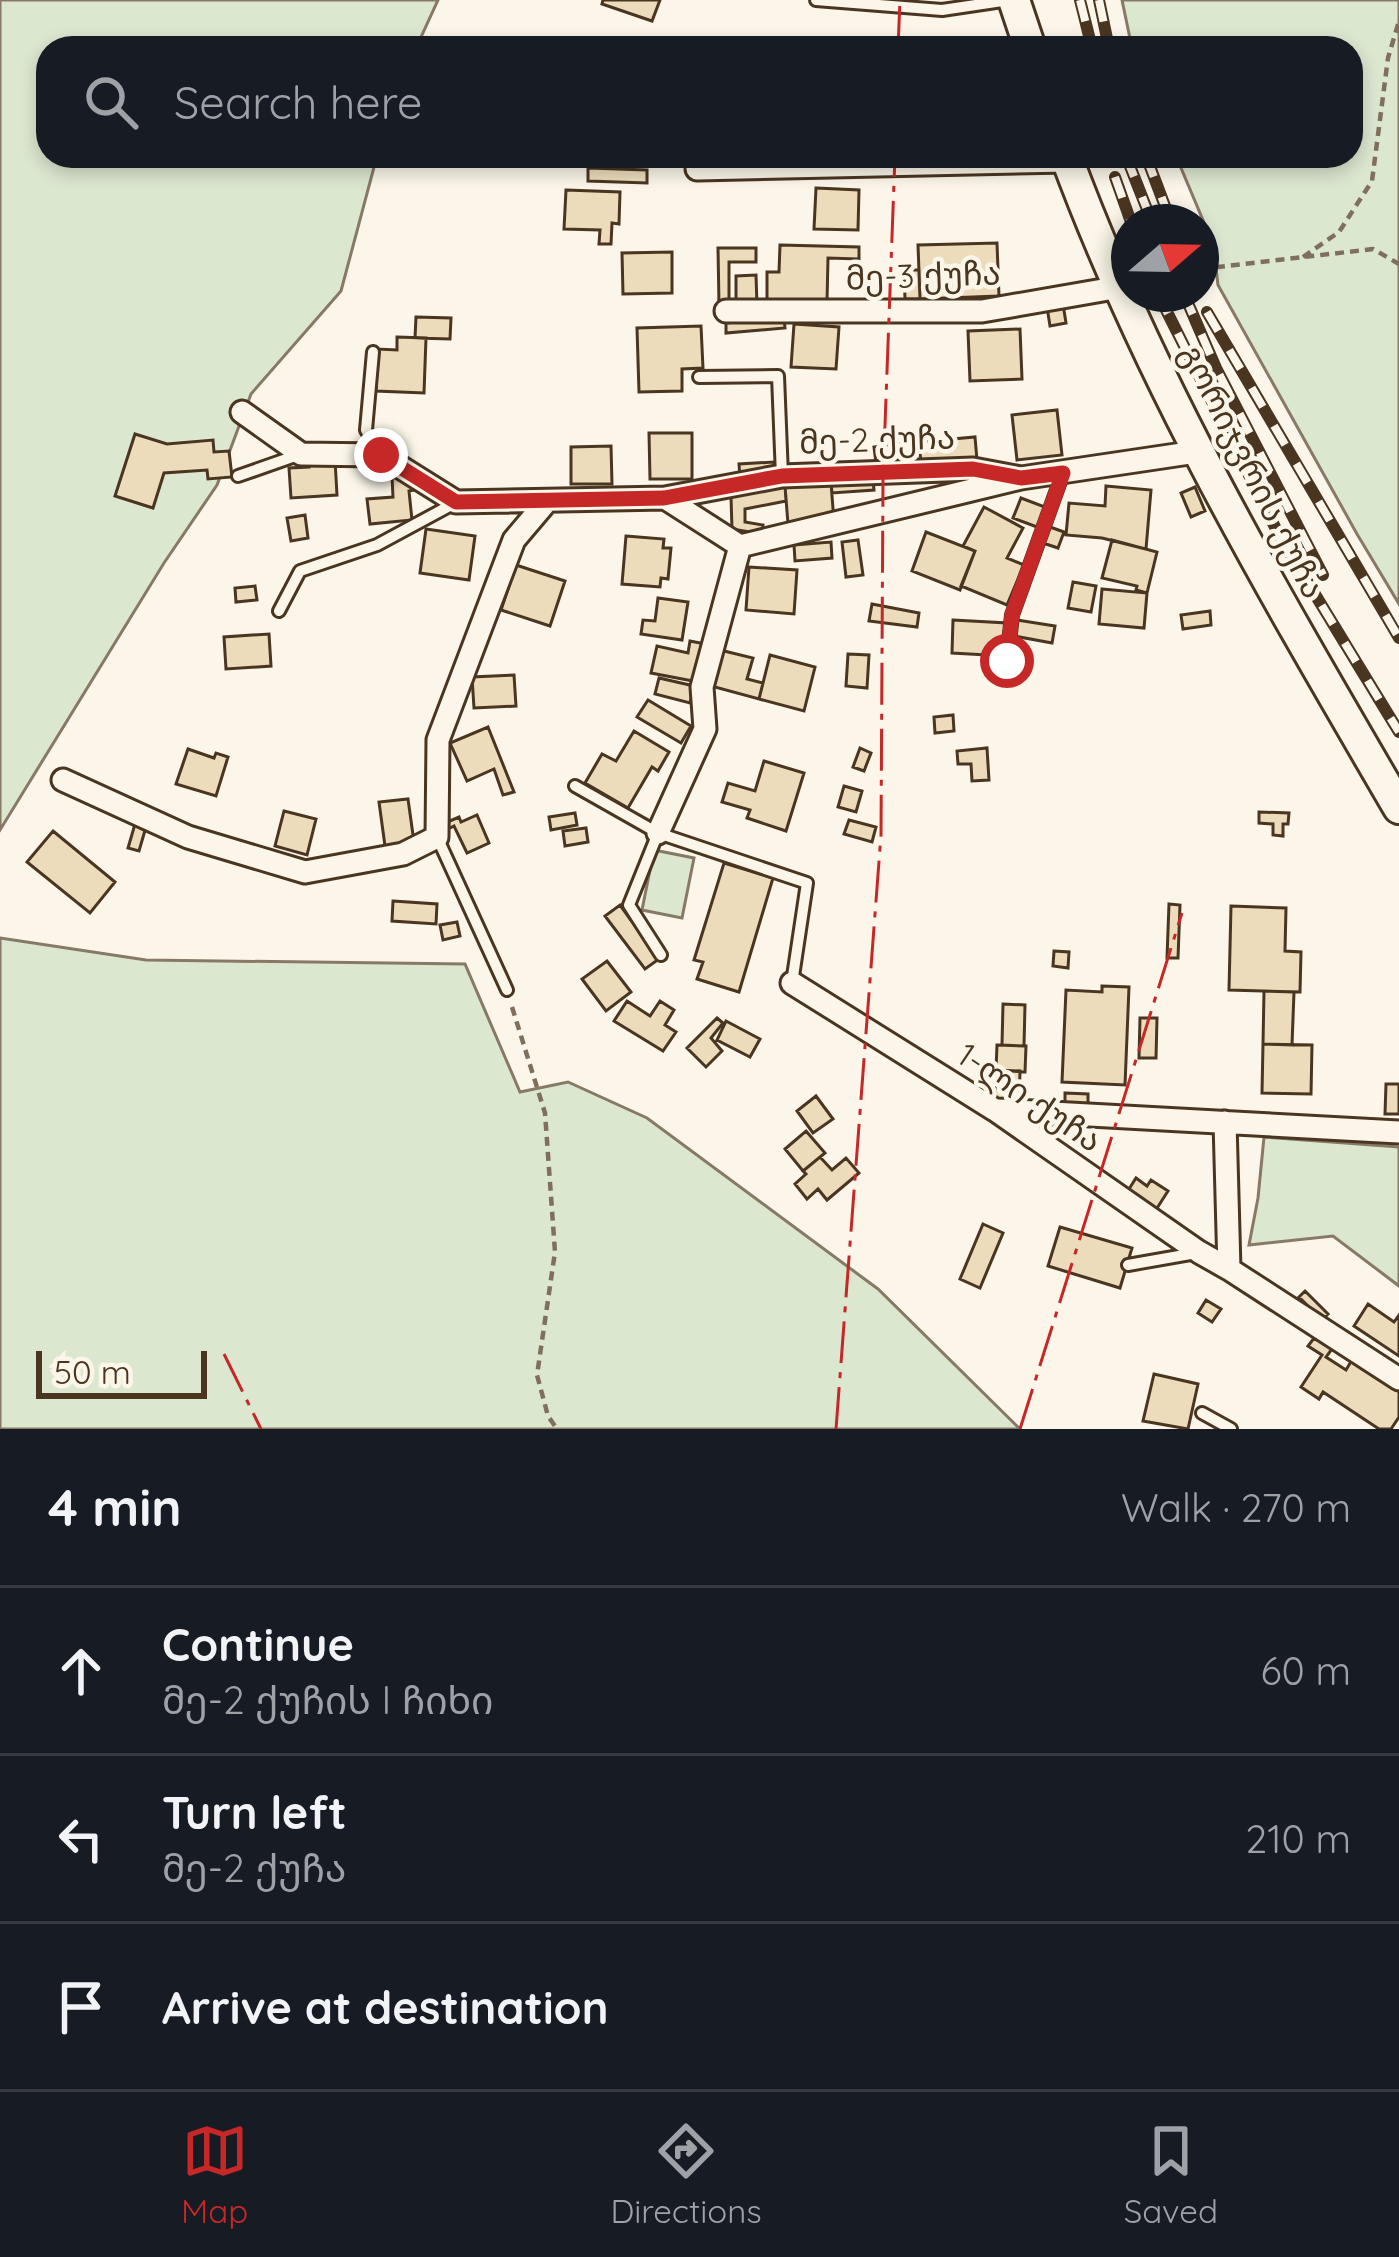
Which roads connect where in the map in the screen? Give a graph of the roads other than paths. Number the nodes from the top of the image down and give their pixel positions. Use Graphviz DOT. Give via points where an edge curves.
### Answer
graph roads {
  1 [pos="816,0"];
  2 [pos="1012,0"];
  3 [pos="1026,36"];
  4 [pos="731,168"];
  5 [pos="1071,168"];
  6 [pos="697,169"];
  7 [pos="1111,265"];
  8 [pos="1111,289"];
  9 [pos="726,311"];
  10 [pos="1132,312"];
  11 [pos="374,352"];
  12 [pos="699,377"];
  13 [pos="242,412"];
  14 [pos="1196,452"];
  15 [pos="301,454"];
  16 [pos="381,455"];
  17 [pos="1063,473"];
  18 [pos="238,476"];
  19 [pos="782,476"];
  20 [pos="1021,478"];
  21 [pos="664,498"];
  22 [pos="547,501"];
  23 [pos="456,502"];
  24 [pos="740,546"];
  25 [pos="279,611"];
  26 [pos="1007,661"];
  27 [pos="63,780"];
  28 [pos="575,786"];
  29 [pos="1399,808"];
  30 [pos="658,833"];
  31 [pos="437,837"];
  32 [pos="661,955"];
  33 [pos="792,983"];
  34 [pos="507,990"];
  35 [pos="995,1110"];
  36 [pos="1225,1122"];
  37 [pos="1399,1132"];
  38 [pos="1199,1252"];
  39 [pos="1128,1265"];
  40 [pos="1229,1269"];
  41 [pos="1399,1379"];
  42 [pos="1202,1413"];
  43 [pos="1231,1429"];
  1 -- 2 [label="lane" via="941,10"];
  2 -- 3 [label="main road"];
  4 -- 6 [label="street"];
  5 -- 7 [label="main road, გორიჯვრის ქუჩა"];
  8 -- 9 [label="street, მე-3 ქუჩა" via="982,311"];
  10 -- 14 [label="main road, გორიჯვრის ქუჩა"];
  11 -- 16 [label="lane" via="366,430"];
  12 -- 19 [label="lane" via="778,376"];
  13 -- 15 [label="street"];
  14 -- 17 [label="street, მე-2 ქუჩა"];
  14 -- 29 [label="main road, გორიჯვრის ქუჩა"];
  15 -- 16 [label="street"];
  15 -- 18 [label="lane"];
  16 -- 23 [label="street"];
  17 -- 20 [label="street, მე-2 ქუჩა"];
  17 -- 26 [label="lane" via="1012,615"];
  19 -- 20 [label="street, მე-2 ქუჩა" via="973,469"];
  19 -- 21 [label="street, მე-2 ქუჩა"];
  20 -- 24 [label="street, მე-2 ქუჩა"];
  21 -- 22 [label="street, მე-2 ქუჩა"];
  21 -- 24 [label="street"];
  22 -- 23 [label="street, მე-2 ქუჩა"];
  22 -- 31 [label="street" via="514,540 438,740"];
  23 -- 25 [label="lane" via="376,545 300,571"];
  24 -- 30 [label="street" via="701,687 705,729"];
  27 -- 31 [label="street" via="188,837 305,872 404,854"];
  28 -- 30 [label="lane"];
  30 -- 32 [label="lane" via="629,905"];
  30 -- 33 [label="lane" via="807,883"];
  31 -- 34 [label="lane"];
  33 -- 35 [label="street, 1-ლი ქუჩა"];
  35 -- 36 [label="street"];
  35 -- 38 [label="street, 1-ლი ქუჩა"];
  36 -- 37 [label="street"];
  36 -- 40 [label="street"];
  38 -- 39 [label="lane"];
  38 -- 40 [label="street, 1-ლი ქუჩა"];
  40 -- 41 [label="street, 1-ლი ქუჩა"];
  42 -- 43 [label="lane"];
}
